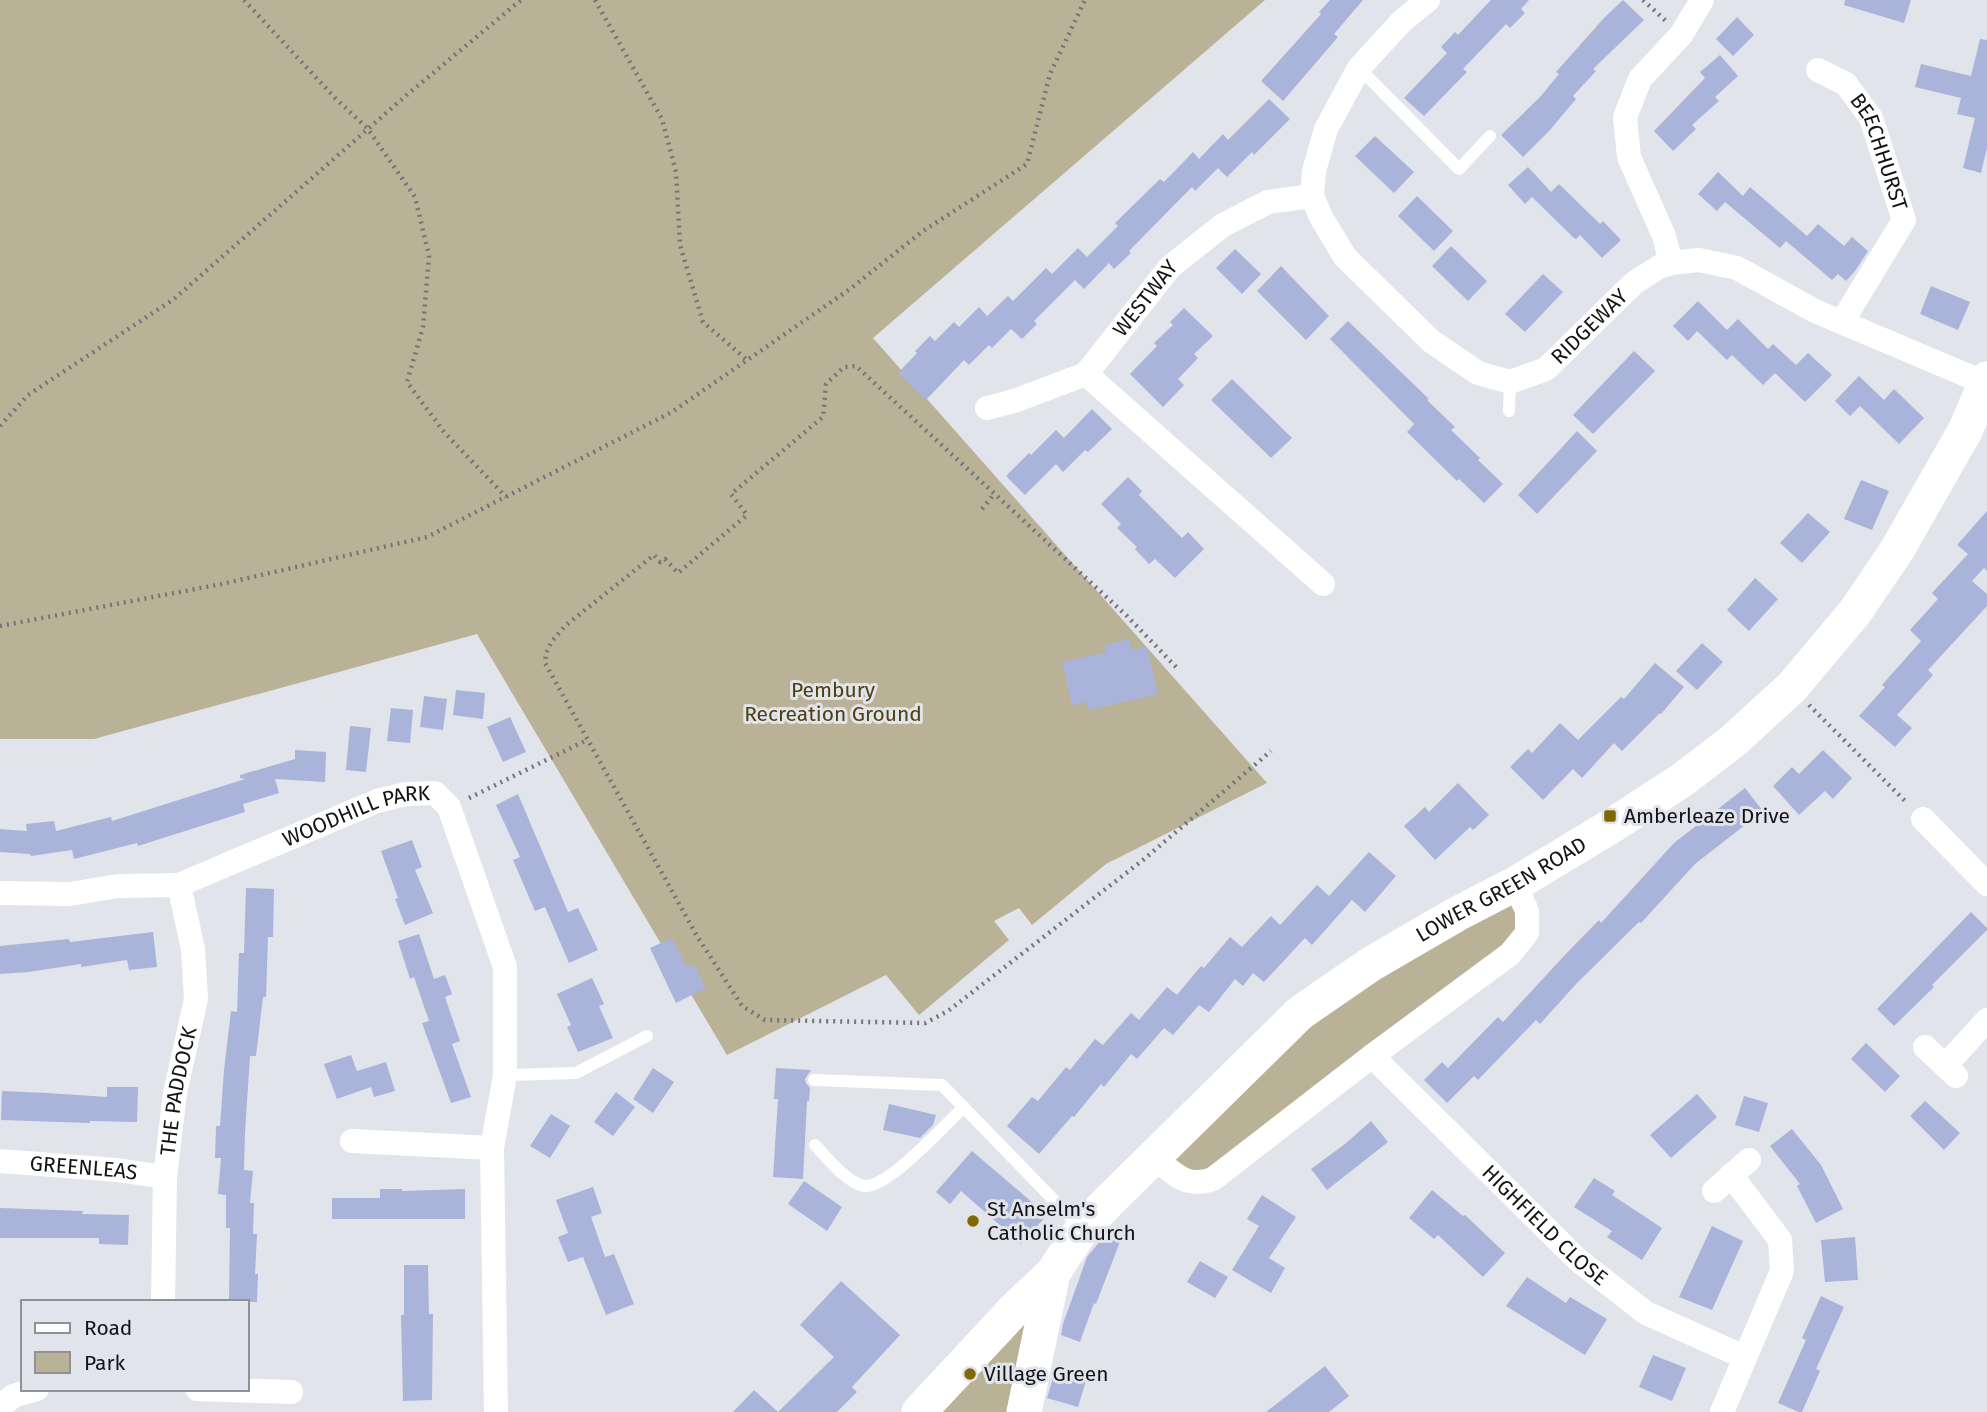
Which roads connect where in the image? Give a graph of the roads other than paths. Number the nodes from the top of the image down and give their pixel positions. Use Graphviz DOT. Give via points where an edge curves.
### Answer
graph roads {
  1 [pos="1428,0"];
  2 [pos="1702,0"];
  3 [pos="1359,68"];
  4 [pos="1818,70"];
  5 [pos="1490,136"];
  6 [pos="1312,196"];
  7 [pos="1671,263"];
  8 [pos="1842,322"];
  9 [pos="1086,374"];
  10 [pos="1986,381"];
  11 [pos="1510,382"];
  12 [pos="987,408"];
  13 [pos="1509,411"];
  14 [pos="1323,584"];
  15 [pos="1923,819"];
  16 [pos="1515,884"];
  17 [pos="1987,884"];
  18 [pos="179,885"];
  19 [pos="0,893"];
  20 [pos="1987,1020"];
  21 [pos="647,1036"];
  22 [pos="1925,1047"];
  23 [pos="1372,1056"];
  24 [pos="505,1075"];
  25 [pos="814,1080"];
  26 [pos="964,1107"];
  27 [pos="352,1141"];
  28 [pos="815,1145"];
  29 [pos="492,1148"];
  30 [pos="1153,1157"];
  31 [pos="0,1161"];
  32 [pos="1731,1175"];
  33 [pos="166,1177"];
  34 [pos="1083,1229"];
  35 [pos="1053,1273"];
  36 [pos="163,1300"];
  37 [pos="1744,1357"];
  38 [pos="30,1391"];
  39 [pos="248,1391"];
  40 [pos="291,1392"];
  41 [pos="0,1406"];
  42 [pos="496,1412"];
  43 [pos="919,1412"];
  44 [pos="1024,1412"];
  45 [pos="1722,1412"];
  1 -- 3 [label="street"];
  2 -- 7 [label="street" via="1681,36 1640,79 1625,117 1629,157"];
  3 -- 5 [label="lane" via="1459,169"];
  3 -- 6 [label="street" via="1326,129"];
  4 -- 8 [label="street, BEECHHURST" via="1846,84 1871,118 1904,220"];
  6 -- 9 [label="street, WESTWAY" via="1268,202 1223,225 1170,268"];
  6 -- 11 [label="street" via="1345,257 1431,341 1478,373"];
  7 -- 8 [label="street, RIDGEWAY" via="1699,260 1737,268"];
  7 -- 11 [label="street, RIDGEWAY" via="1634,284 1546,369"];
  8 -- 10 [label="street, RIDGEWAY"];
  9 -- 12 [label="street"];
  9 -- 14 [label="street"];
  10 -- 16 [label="street, LOWER GREEN ROAD" via="1965,431 1897,550 1855,612 1792,687 1682,780"];
  11 -- 13 [label="lane"];
  15 -- 17 [label="street"];
  16 -- 23 [label="street" via="1527,911 1527,933 1510,954"];
  16 -- 30 [label="street, LOWER GREEN ROAD" via="1371,964 1300,1013"];
  18 -- 19 [label="street, WOODHILL PARK" via="118,886 70,894"];
  18 -- 24 [label="street, WOODHILL PARK" via="377,801 435,793 449,807 505,967"];
  18 -- 33 [label="street, THE PADDOCK" via="193,949 196,999 176,1093"];
  20 -- 22 [label="street" via="1950,1071"];
  21 -- 24 [label="lane" via="576,1073"];
  23 -- 30 [label="street" via="1213,1180 1186,1182"];
  23 -- 37 [label="street, HIGHFIELD CLOSE" via="1578,1260 1646,1313"];
  24 -- 29 [label="street, WOODHILL PARK"];
  25 -- 26 [label="lane" via="942,1085"];
  26 -- 28 [label="lane" via="894,1173 875,1184 863,1186 847,1178"];
  26 -- 34 [label="lane"];
  27 -- 29 [label="street"];
  29 -- 42 [label="street, WOODHILL PARK"];
  30 -- 34 [label="street, LOWER GREEN ROAD"];
  31 -- 33 [label="street, GREENLEAS"];
  32 -- 37 [label="street" via="1780,1240 1782,1271"];
  33 -- 36 [label="street, THE PADDOCK"];
  34 -- 35 [label="street, LOWER GREEN ROAD"];
  35 -- 43 [label="street, LOWER GREEN ROAD"];
  35 -- 44 [label="street, LOWER GREEN ROAD"];
  37 -- 45 [label="street"];
  38 -- 41 [label="street"];
  39 -- 40 [label="street"];
}
